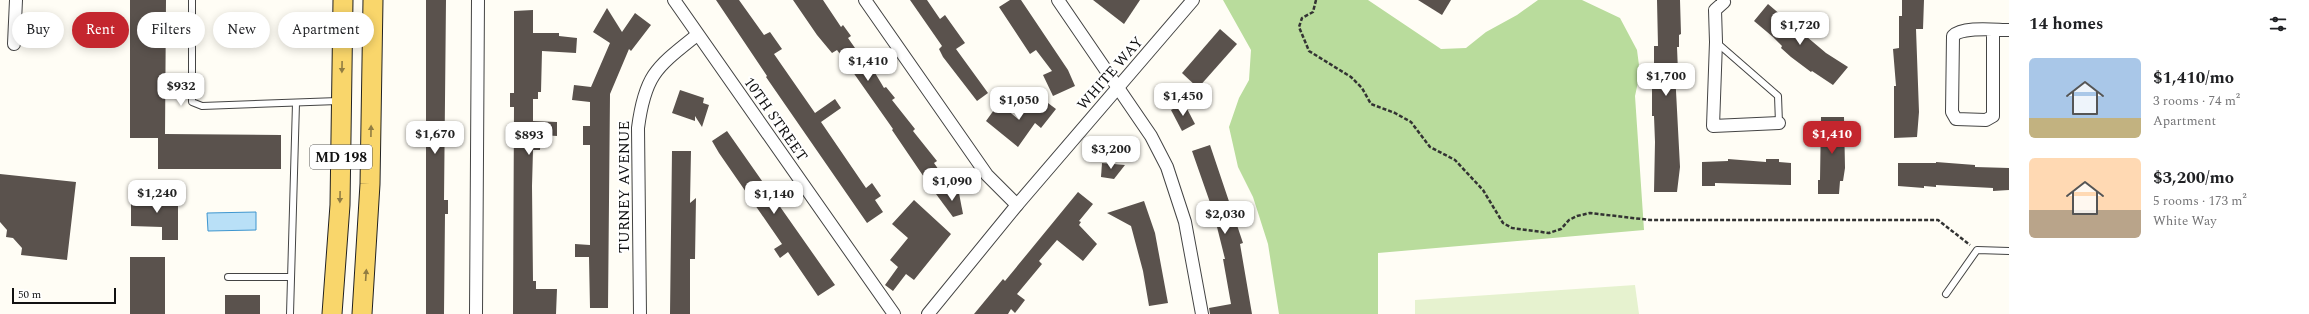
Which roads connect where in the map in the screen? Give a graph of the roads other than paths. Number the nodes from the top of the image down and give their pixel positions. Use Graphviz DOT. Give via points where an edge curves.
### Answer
graph roads {
  1 [pos="16,0"];
  2 [pos="192,0"];
  3 [pos="343,0"];
  4 [pos="373,0"];
  5 [pos="478,0"];
  6 [pos="674,0"];
  7 [pos="865,0"];
  8 [pos="1058,0"];
  9 [pos="1193,0"];
  10 [pos="1724,1"];
  11 [pos="15,12"];
  12 [pos="1993,30"];
  13 [pos="2009,30"];
  14 [pos="697,35"];
  15 [pos="1716,42"];
  16 [pos="1119,88"];
  17 [pos="342,101"];
  18 [pos="296,103"];
  19 [pos="1779,123"];
  20 [pos="1017,205"];
  21 [pos="2009,251"];
  22 [pos="228,277"];
  23 [pos="290,277"];
  24 [pos="1946,294"];
  25 [pos="290,314"];
  26 [pos="332,314"];
  27 [pos="362,314"];
  28 [pos="476,314"];
  29 [pos="640,314"];
  30 [pos="894,314"];
  31 [pos="928,314"];
  32 [pos="1202,314"];
  1 -- 11 [label="street"];
  2 -- 18 [label="lane" via="192,102 202,106"];
  3 -- 17 [label="main road, MD 198, one-way"];
  27 -- 4 [label="main road, MD 198, one-way" via="370,184"];
  5 -- 28 [label="street"];
  6 -- 14 [label="street, 10TH STREET"];
  7 -- 20 [label="street" via="987,174"];
  8 -- 16 [label="street"];
  9 -- 16 [label="street, WHITE WAY"];
  10 -- 15 [label="street" via="1715,10"];
  12 -- 12 [label="street" via="1993,116 1986,120 1956,119 1952,112 1953,36 1961,31"];
  12 -- 13 [label="street"];
  14 -- 29 [label="street, TURNEY AVENUE" via="654,72 647,84 641,108 638,128"];
  14 -- 30 [label="street, 10TH STREET"];
  15 -- 19 [label="lane" via="1778,96"];
  15 -- 19 [label="street" via="1713,126"];
  16 -- 20 [label="street, WHITE WAY"];
  16 -- 32 [label="street" via="1151,136 1176,189 1185,222"];
  17 -- 18 [label="lane"];
  17 -- 26 [label="main road, MD 198, one-way" via="340,205"];
  18 -- 23 [label="lane"];
  20 -- 31 [label="street, WHITE WAY"];
  21 -- 24 [label="lane" via="1977,250"];
  22 -- 23 [label="lane"];
  23 -- 25 [label="lane"];
}
